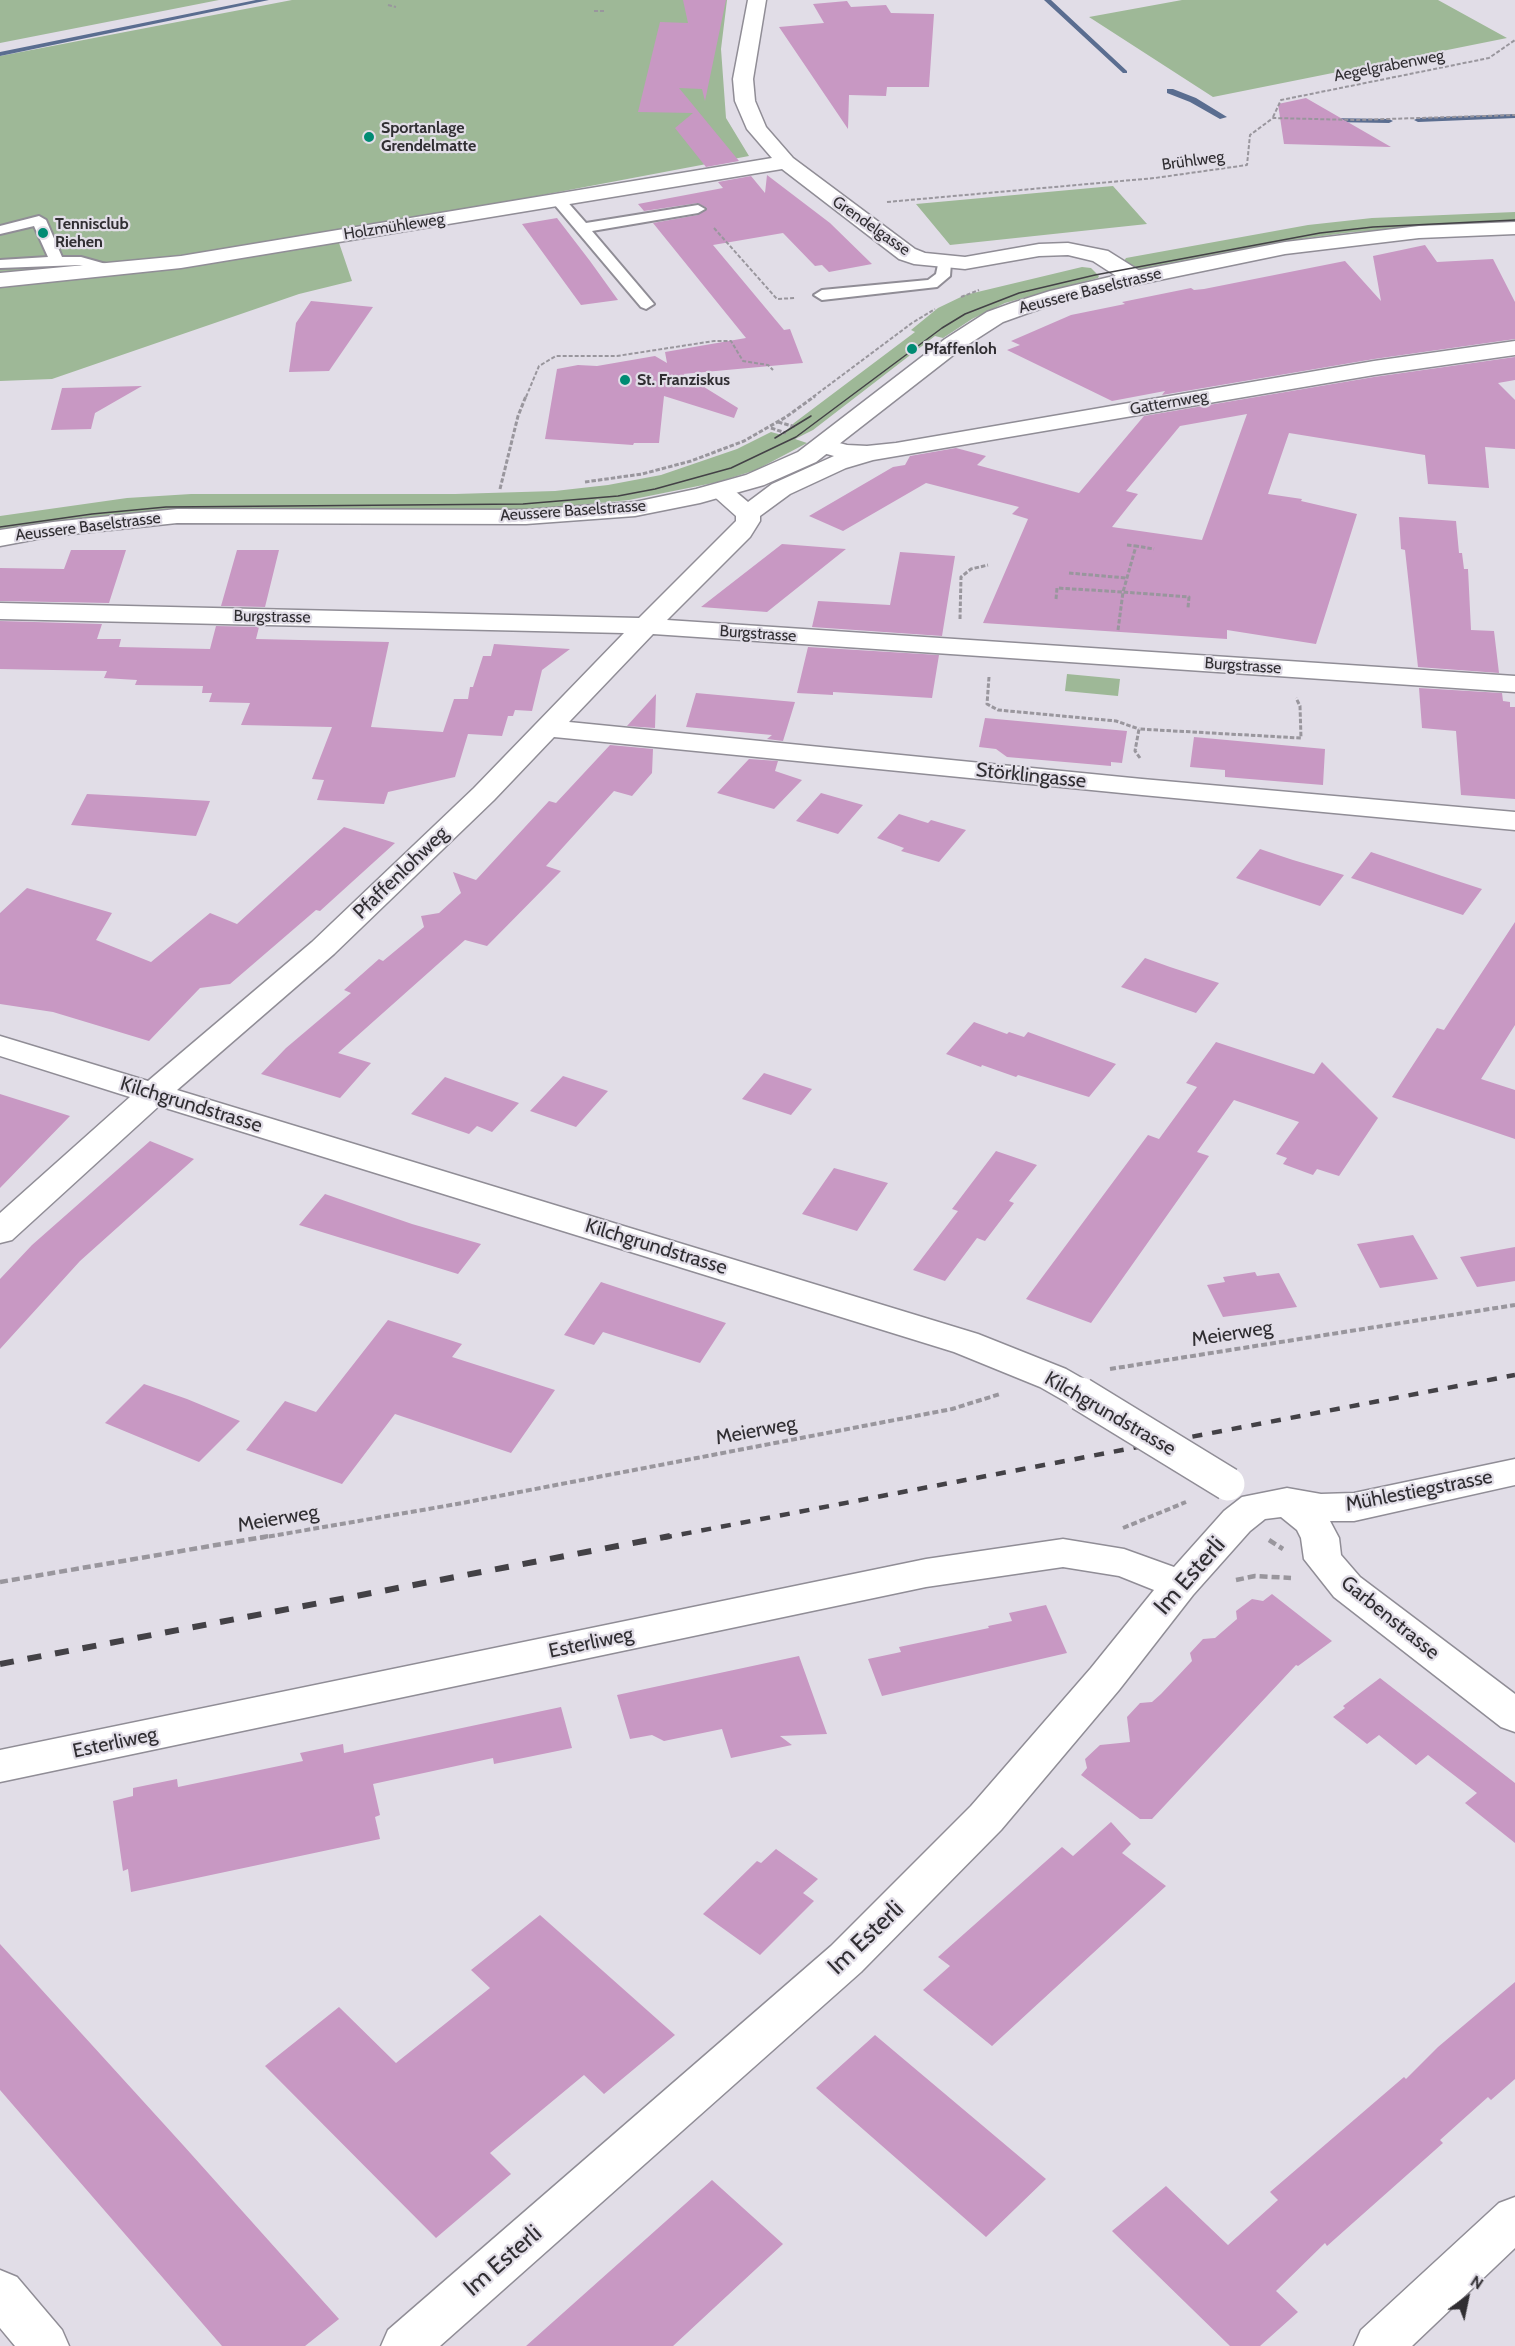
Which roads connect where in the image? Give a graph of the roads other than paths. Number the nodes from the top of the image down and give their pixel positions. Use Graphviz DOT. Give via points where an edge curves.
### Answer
graph roads {
  1 [pos="757,0"];
  2 [pos="786,162"];
  3 [pos="560,201"];
  4 [pos="698,209"];
  5 [pos="584,228"];
  6 [pos="1515,228"];
  7 [pos="0,230"];
  8 [pos="57,261"];
  9 [pos="944,263"];
  10 [pos="0,264"];
  11 [pos="108,269"];
  12 [pos="1135,278"];
  13 [pos="0,280"];
  14 [pos="822,295"];
  15 [pos="646,304"];
  16 [pos="1515,348"];
  17 [pos="824,446"];
  18 [pos="867,453"];
  19 [pos="720,491"];
  20 [pos="747,514"];
  21 [pos="0,538"];
  22 [pos="0,611"];
  23 [pos="646,626"];
  24 [pos="1515,684"];
  25 [pos="548,728"];
  26 [pos="1515,821"];
  27 [pos="0,1046"];
  28 [pos="152,1094"];
  29 [pos="0,1232"];
  30 [pos="1515,1472"];
  31 [pos="1288,1502"];
  32 [pos="1180,1585"];
  33 [pos="1515,1716"];
  34 [pos="0,1766"];
  35 [pos="1515,2218"];
  36 [pos="0,2292"];
  37 [pos="45,2346"];
  38 [pos="405,2346"];
  39 [pos="1378,2346"];
  1 -- 2 [label="street, Grendelgasse" via="743,79 746,101 758,129"];
  2 -- 3 [label="street, Holzmühleweg"];
  2 -- 9 [label="street, Grendelgasse" via="907,254"];
  3 -- 5 [label="lane"];
  3 -- 11 [label="street, Holzmühleweg" via="181,262"];
  4 -- 5 [label="lane"];
  5 -- 15 [label="lane"];
  6 -- 12 [label="street, Aeussere Baselstrasse" via="1331,241"];
  7 -- 8 [label="lane" via="39,220"];
  8 -- 10 [label="lane"];
  8 -- 11 [label="lane" via="81,261"];
  9 -- 12 [label="street, Grendelgasse" via="1068,249 1100,256"];
  9 -- 14 [label="lane" via="943,276 932,285"];
  11 -- 13 [label="street, Holzmühleweg"];
  12 -- 17 [label="street, Aeussere Baselstrasse" via="1058,296 995,317 953,344"];
  16 -- 18 [label="street, Gatternweg"];
  17 -- 18 [label="street, Gatternweg"];
  17 -- 19 [label="street, Aeussere Baselstrasse" via="785,468"];
  18 -- 20 [label="street" via="781,489"];
  19 -- 20 [label="street"];
  19 -- 21 [label="street, Aeussere Baselstrasse" via="591,513 526,517 177,516"];
  20 -- 23 [label="street, Pfaffenlohweg" via="748,521 741,532"];
  22 -- 23 [label="street, Burgstrasse"];
  23 -- 24 [label="street, Burgstrasse"];
  23 -- 25 [label="street, Pfaffenlohweg"];
  25 -- 26 [label="street, Störklingasse"];
  25 -- 28 [label="street, Pfaffenlohweg" via="323,948"];
  27 -- 28 [label="street, Kilchgrundstrasse"];
  28 -- 29 [label="street, Pfaffenlohweg"];
  28 -- 31 [label="street, Kilchgrundstrasse, bridge" via="966,1343 1067,1386 1228,1484 1256,1496"];
  30 -- 31 [label="street, Mühlestiegstrasse" via="1354,1507 1322,1508"];
  31 -- 32 [label="street, Im Esterli" via="1254,1507"];
  31 -- 33 [label="street, Garbenstrasse" via="1310,1520 1320,1538 1323,1559 1347,1587"];
  32 -- 34 [label="street, Esterliweg" via="1124,1563 1063,1552 926,1573"];
  32 -- 38 [label="street, Im Esterli" via="986,1818 846,1959"];
  35 -- 39 [label="street"];
  36 -- 37 [label="street"];
}
